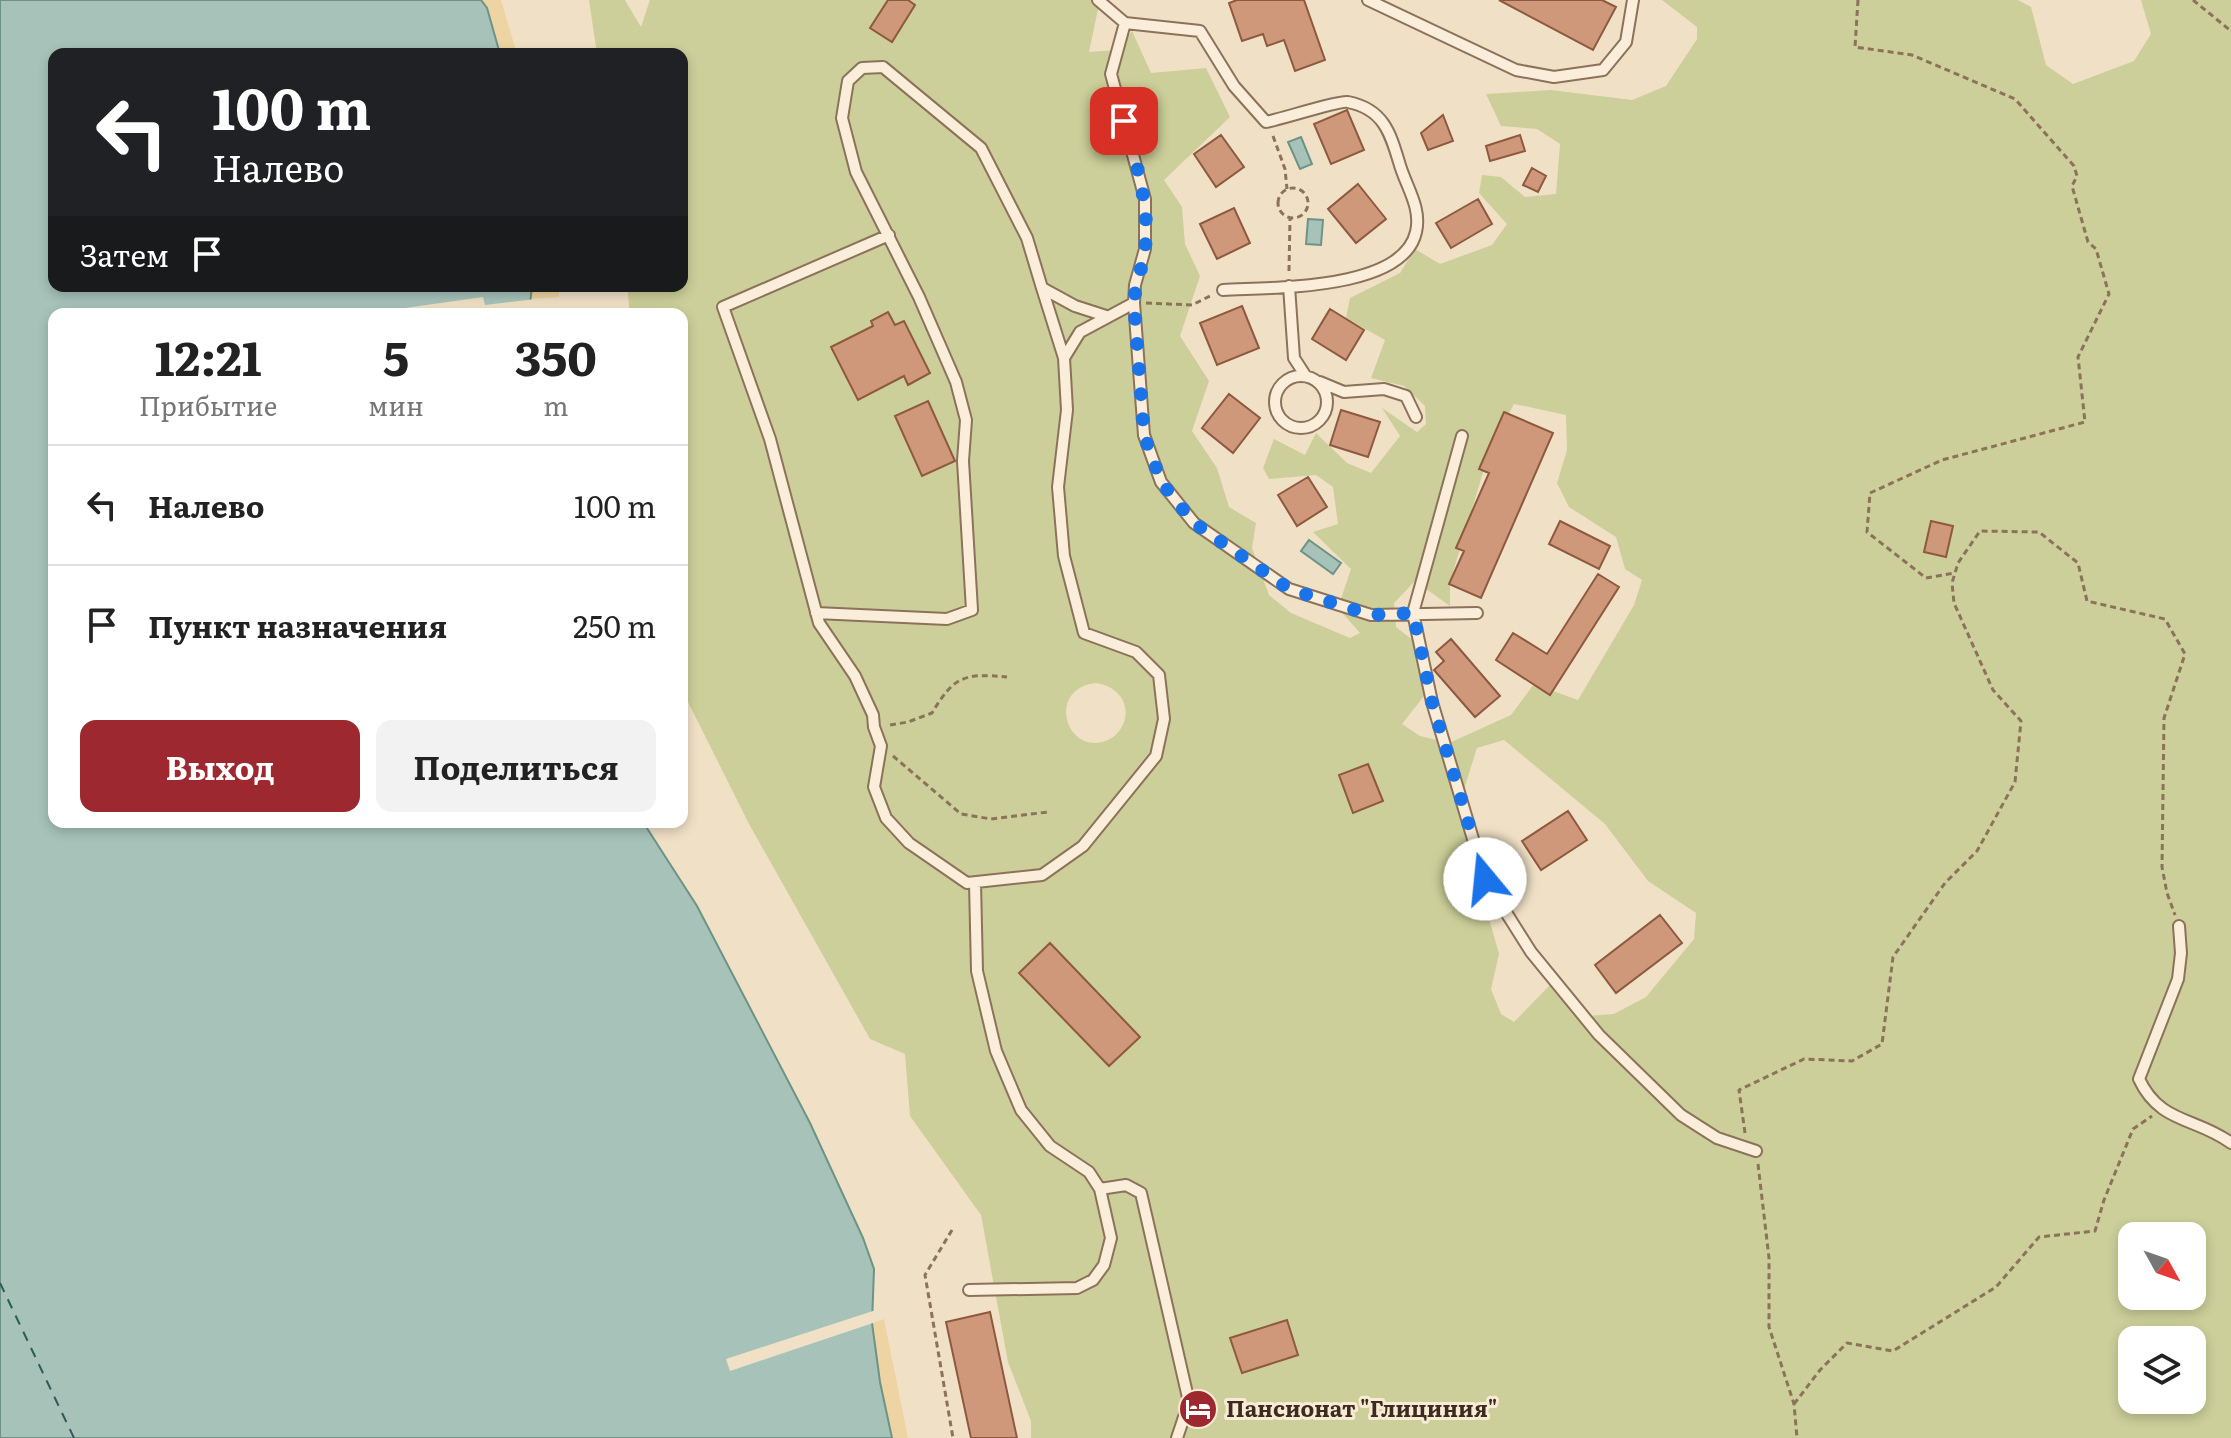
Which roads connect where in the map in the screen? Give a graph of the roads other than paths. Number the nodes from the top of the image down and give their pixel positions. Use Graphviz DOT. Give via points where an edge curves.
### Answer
graph roads {
  1 [pos="1098,0"];
  2 [pos="1368,0"];
  3 [pos="1633,0"];
  4 [pos="1125,23"];
  5 [pos="889,235"];
  6 [pos="1289,286"];
  7 [pos="1042,288"];
  8 [pos="1223,290"];
  9 [pos="1134,303"];
  10 [pos="1106,316"];
  11 [pos="1064,358"];
  12 [pos="1305,375"];
  13 [pos="1318,381"];
  14 [pos="1416,417"];
  15 [pos="1462,436"];
  16 [pos="816,613"];
  17 [pos="1413,613"];
  18 [pos="1477,613"];
  19 [pos="975,883"];
  20 [pos="2179,926"];
  21 [pos="2231,1143"];
  22 [pos="1756,1151"];
  23 [pos="1100,1189"];
  24 [pos="969,1290"];
  25 [pos="1177,1438"];
  1 -- 4 [label="lane"];
  2 -- 3 [label="lane" via="1516,70 1554,77 1603,70 1626,42"];
  4 -- 6 [label="lane" via="1200,31 1234,86 1266,122 1345,100 1370,109 1391,132 1415,202 1416,231 1407,252 1378,272"];
  4 -- 9 [label="lane" via="1111,74 1145,199 1145,249"];
  5 -- 7 [label="lane" via="856,172 842,118 848,81 862,68 883,67 981,148 1027,238"];
  5 -- 16 [label="lane" via="723,307 770,439"];
  5 -- 16 [label="lane" via="956,382 966,420 963,461 972,610 947,619"];
  6 -- 8 [label="lane"];
  6 -- 12 [label="lane" via="1294,358"];
  7 -- 10 [label="lane"];
  7 -- 11 [label="lane"];
  9 -- 10 [label="lane"];
  9 -- 17 [label="lane" via="1144,435 1161,482 1194,523 1289,589 1371,615"];
  10 -- 11 [label="lane" via="1080,332"];
  11 -- 19 [label="lane" via="1067,410 1058,487 1064,556 1084,633 1136,652 1159,675 1164,719 1156,756 1083,846 1042,875"];
  12 -- 13 [label="lane"];
  12 -- 13 [label="lane" via="1291,377 1274,397 1283,423 1296,429 1310,428 1327,407"];
  13 -- 14 [label="lane" via="1344,392 1384,389 1406,396"];
  15 -- 17 [label="lane"];
  16 -- 19 [label="lane" via="873,715 881,746 874,787 886,818 940,866"];
  17 -- 18 [label="lane"];
  17 -- 22 [label="lane" via="1432,702 1485,879 1531,952 1599,1035 1681,1115 1717,1138"];
  19 -- 23 [label="lane" via="977,971 996,1051 1021,1110 1050,1146 1089,1172"];
  20 -- 21 [label="lane" via="2178,979 2139,1079 2162,1109"];
  23 -- 24 [label="lane" via="1111,1238 1104,1265 1093,1280 1077,1288"];
  23 -- 25 [label="lane" via="1126,1185 1141,1193 1189,1402"];
}
